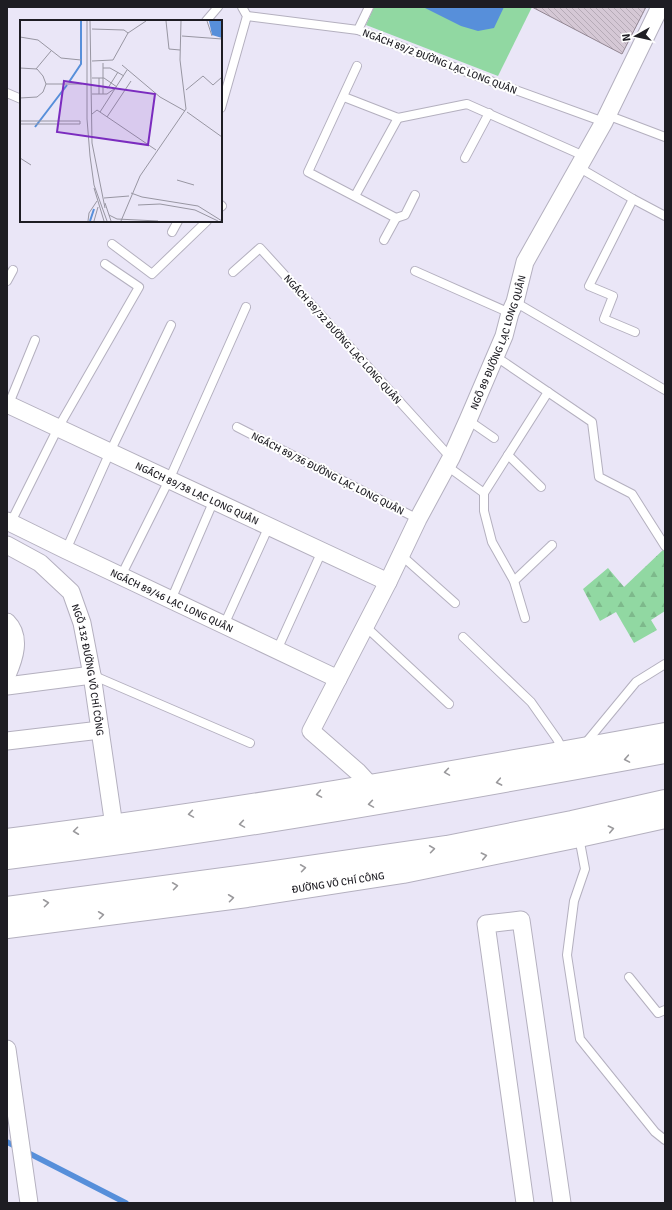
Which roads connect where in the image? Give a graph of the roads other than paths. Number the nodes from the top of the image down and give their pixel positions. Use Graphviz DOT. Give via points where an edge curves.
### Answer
graph roads {
  1 [pos="218,7"];
  2 [pos="242,7"];
  3 [pos="369,7"];
  4 [pos="660,7"];
  5 [pos="247,16"];
  6 [pos="207,20"];
  7 [pos="358,30"];
  8 [pos="357,66"];
  9 [pos="7,93"];
  10 [pos="20,96"];
  11 [pos="344,97"];
  12 [pos="222,104"];
  13 [pos="489,113"];
  14 [pos="398,118"];
  15 [pos="605,118"];
  16 [pos="665,137"];
  17 [pos="465,158"];
  18 [pos="581,162"];
  19 [pos="415,195"];
  20 [pos="355,196"];
  21 [pos="633,200"];
  22 [pos="665,216"];
  23 [pos="396,218"];
  24 [pos="177,222"];
  25 [pos="206,222"];
  26 [pos="172,232"];
  27 [pos="384,240"];
  28 [pos="112,244"];
  29 [pos="105,264"];
  30 [pos="13,270"];
  31 [pos="415,271"];
  32 [pos="233,272"];
  33 [pos="7,281"];
  34 [pos="246,307"];
  35 [pos="513,307"];
  36 [pos="171,326"];
  37 [pos="635,332"];
  38 [pos="35,340"];
  39 [pos="496,356"];
  40 [pos="665,390"];
  41 [pos="548,392"];
  42 [pos="8,406"];
  43 [pos="468,420"];
  44 [pos="237,427"];
  45 [pos="58,428"];
  46 [pos="494,438"];
  47 [pos="110,452"];
  48 [pos="508,455"];
  49 [pos="449,462"];
  50 [pos="169,480"];
  51 [pos="541,487"];
  52 [pos="484,493"];
  53 [pos="214,500"];
  54 [pos="418,519"];
  55 [pos="9,521"];
  56 [pos="269,526"];
  57 [pos="7,545"];
  58 [pos="552,545"];
  59 [pos="665,546"];
  60 [pos="66,550"];
  61 [pos="322,551"];
  62 [pos="400,555"];
  63 [pos="121,576"];
  64 [pos="514,580"];
  65 [pos="388,582"];
  66 [pos="171,600"];
  67 [pos="455,603"];
  68 [pos="525,618"];
  69 [pos="7,622"];
  70 [pos="224,625"];
  71 [pos="365,626"];
  72 [pos="462,637"];
  73 [pos="277,650"];
  74 [pos="665,664"];
  75 [pos="7,675"];
  76 [pos="92,675"];
  77 [pos="338,679"];
  78 [pos="7,686"];
  79 [pos="449,704"];
  80 [pos="100,730"];
  81 [pos="665,734"];
  82 [pos="7,741"];
  83 [pos="250,743"];
  84 [pos="572,751"];
  85 [pos="665,752"];
  86 [pos="370,785"];
  87 [pos="665,801"];
  88 [pos="665,816"];
  89 [pos="114,826"];
  90 [pos="579,836"];
  91 [pos="7,840"];
  92 [pos="7,858"];
  93 [pos="7,908"];
  94 [pos="7,927"];
  95 [pos="629,977"];
  96 [pos="665,1010"];
  97 [pos="7,1049"];
  98 [pos="665,1140"];
  99 [pos="29,1203"];
  100 [pos="525,1203"];
  101 [pos="562,1203"];
  1 -- 6 [label="lane"];
  2 -- 5 [label="lane"];
  3 -- 7 [label="lane"];
  4 -- 15 [label="street, NGÕ 89 ĐƯỜNG LẠC LONG QUÂN"];
  5 -- 7 [label="lane, NGÁCH 89/2 ĐƯỜNG LẠC LONG QUÂN"];
  5 -- 12 [label="lane"];
  7 -- 15 [label="lane, NGÁCH 89/2 ĐƯỜNG LẠC LONG QUÂN" via="477,76"];
  8 -- 11 [label="lane"];
  9 -- 10 [label="lane"];
  11 -- 14 [label="lane"];
  11 -- 20 [label="lane" via="308,172"];
  13 -- 14 [label="lane" via="467,104"];
  13 -- 17 [label="lane"];
  13 -- 18 [label="lane"];
  14 -- 20 [label="lane"];
  15 -- 16 [label="lane, NGÁCH 89/2 ĐƯỜNG LẠC LONG QUÂN"];
  15 -- 18 [label="street, NGÕ 89 ĐƯỜNG LẠC LONG QUÂN"];
  18 -- 21 [label="lane"];
  18 -- 35 [label="street, NGÕ 89 ĐƯỜNG LẠC LONG QUÂN" via="525,262"];
  19 -- 23 [label="lane" via="405,215"];
  20 -- 23 [label="lane"];
  21 -- 22 [label="lane"];
  21 -- 37 [label="lane" via="590,286 613,296 604,319"];
  23 -- 27 [label="lane"];
  24 -- 26 [label="lane"];
  25 -- 28 [label="lane" via="152,274"];
  29 -- 45 [label="lane" via="139,287"];
  30 -- 33 [label="lane"];
  31 -- 35 [label="lane"];
  32 -- 49 [label="lane, NGÁCH 89/32 ĐƯỜNG LẠC LONG QUÂN" via="260,248"];
  34 -- 50 [label="lane"];
  35 -- 39 [label="street, NGÕ 89 ĐƯỜNG LẠC LONG QUÂN"];
  35 -- 40 [label="lane"];
  36 -- 47 [label="lane"];
  38 -- 42 [label="lane"];
  39 -- 41 [label="lane"];
  39 -- 43 [label="street, NGÕ 89 ĐƯỜNG LẠC LONG QUÂN"];
  41 -- 48 [label="lane"];
  41 -- 59 [label="lane" via="592,422 599,477 632,494"];
  42 -- 45 [label="street, NGÁCH 89/38 LẠC LONG QUÂN"];
  43 -- 46 [label="lane"];
  43 -- 49 [label="street, NGÕ 89 ĐƯỜNG LẠC LONG QUÂN"];
  44 -- 54 [label="lane, NGÁCH 89/36 ĐƯỜNG LẠC LONG QUÂN"];
  45 -- 47 [label="street, NGÁCH 89/38 LẠC LONG QUÂN"];
  45 -- 55 [label="lane"];
  47 -- 50 [label="street, NGÁCH 89/38 LẠC LONG QUÂN"];
  47 -- 60 [label="lane"];
  48 -- 51 [label="lane"];
  48 -- 52 [label="lane"];
  49 -- 52 [label="lane"];
  49 -- 54 [label="street, NGÕ 89 ĐƯỜNG LẠC LONG QUÂN"];
  50 -- 53 [label="street, NGÁCH 89/38 LẠC LONG QUÂN"];
  50 -- 63 [label="lane"];
  52 -- 64 [label="lane" via="484,511 492,542"];
  53 -- 56 [label="street, NGÁCH 89/38 LẠC LONG QUÂN"];
  53 -- 66 [label="lane"];
  54 -- 62 [label="street, NGÕ 89 ĐƯỜNG LẠC LONG QUÂN"];
  55 -- 60 [label="street, NGÁCH 89/46 LẠC LONG QUÂN"];
  56 -- 61 [label="street, NGÁCH 89/38 LẠC LONG QUÂN"];
  56 -- 70 [label="lane"];
  57 -- 76 [label="street, NGÕ 132 ĐƯỜNG VÕ CHÍ CÔNG" via="40,563 70,592 82,623"];
  58 -- 64 [label="lane"];
  60 -- 63 [label="street, NGÁCH 89/46 LẠC LONG QUÂN"];
  61 -- 65 [label="street, NGÁCH 89/38 LẠC LONG QUÂN"];
  61 -- 73 [label="lane"];
  62 -- 65 [label="street, NGÕ 89 ĐƯỜNG LẠC LONG QUÂN"];
  62 -- 67 [label="lane"];
  63 -- 66 [label="street, NGÁCH 89/46 LẠC LONG QUÂN"];
  64 -- 68 [label="lane"];
  65 -- 71 [label="street, NGÕ 89 ĐƯỜNG LẠC LONG QUÂN"];
  66 -- 70 [label="street, NGÁCH 89/46 LẠC LONG QUÂN"];
  69 -- 75 [label="street" via="16,640 15,657"];
  70 -- 73 [label="street, NGÁCH 89/46 LẠC LONG QUÂN"];
  71 -- 77 [label="street, NGÕ 89 ĐƯỜNG LẠC LONG QUÂN"];
  71 -- 79 [label="lane"];
  72 -- 84 [label="lane" via="531,702 557,738"];
  73 -- 77 [label="street, NGÁCH 89/46 LẠC LONG QUÂN"];
  74 -- 84 [label="lane" via="636,682"];
  76 -- 78 [label="street"];
  76 -- 80 [label="street, NGÕ 132 ĐƯỜNG VÕ CHÍ CÔNG"];
  76 -- 83 [label="lane"];
  77 -- 86 [label="street, NGÕ 89 ĐƯỜNG LẠC LONG QUÂN" via="311,731"];
  80 -- 82 [label="street"];
  80 -- 89 [label="street, NGÕ 132 ĐƯỜNG VÕ CHÍ CÔNG"];
  81 -- 84 [label="main road"];
  84 -- 86 [label="main road, one-way"];
  85 -- 92 [label="main road, one-way" via="471,788 101,847"];
  86 -- 89 [label="main road, one-way"];
  93 -- 87 [label="main road, ĐƯỜNG VÕ CHÍ CÔNG, one-way" via="447,847"];
  90 -- 88 [label="main road, ĐƯỜNG VÕ CHÍ CÔNG, one-way"];
  89 -- 91 [label="main road, one-way"];
  94 -- 90 [label="main road, ĐƯỜNG VÕ CHÍ CÔNG, one-way" via="247,896 403,872"];
  90 -- 98 [label="lane" via="585,869 574,901 567,955 580,1039 655,1132"];
  95 -- 96 [label="lane" via="658,1014"];
  97 -- 99 [label="street"];
  100 -- 101 [label="street" via="486,924 521,920"];
}
